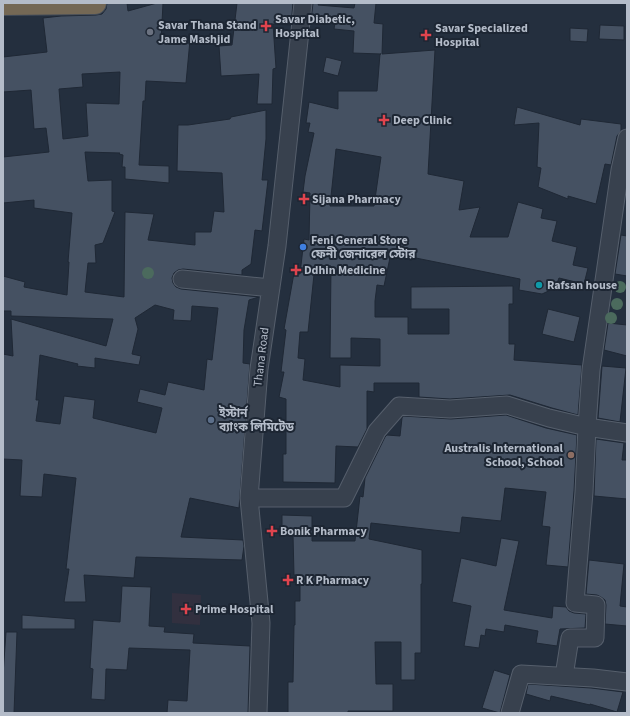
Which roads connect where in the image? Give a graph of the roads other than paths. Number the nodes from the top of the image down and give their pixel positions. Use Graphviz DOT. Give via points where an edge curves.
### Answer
graph roads {
  1 [pos="95,3"];
  2 [pos="303,3"];
  3 [pos="3,4"];
  4 [pos="627,138"];
  5 [pos="182,279"];
  6 [pos="271,288"];
  7 [pos="587,427"];
  8 [pos="627,433"];
  9 [pos="249,498"];
  10 [pos="564,676"];
  11 [pos="627,682"];
  12 [pos="258,713"];
  13 [pos="510,713"];
  1 -- 3 [label="highway"];
  2 -- 6 [label="street, Thana Road"];
  4 -- 7 [label="street" via="620,170 591,370"];
  5 -- 6 [label="street"];
  6 -- 9 [label="street, Thana Road" via="259,369"];
  7 -- 8 [label="street"];
  7 -- 9 [label="street" via="507,405 450,409 399,406 377,431 344,498"];
  7 -- 10 [label="street" via="575,603 596,605 595,638 570,638"];
  9 -- 12 [label="street, Thana Road" via="261,623"];
  10 -- 11 [label="street"];
  10 -- 13 [label="street" via="521,674"];
}
